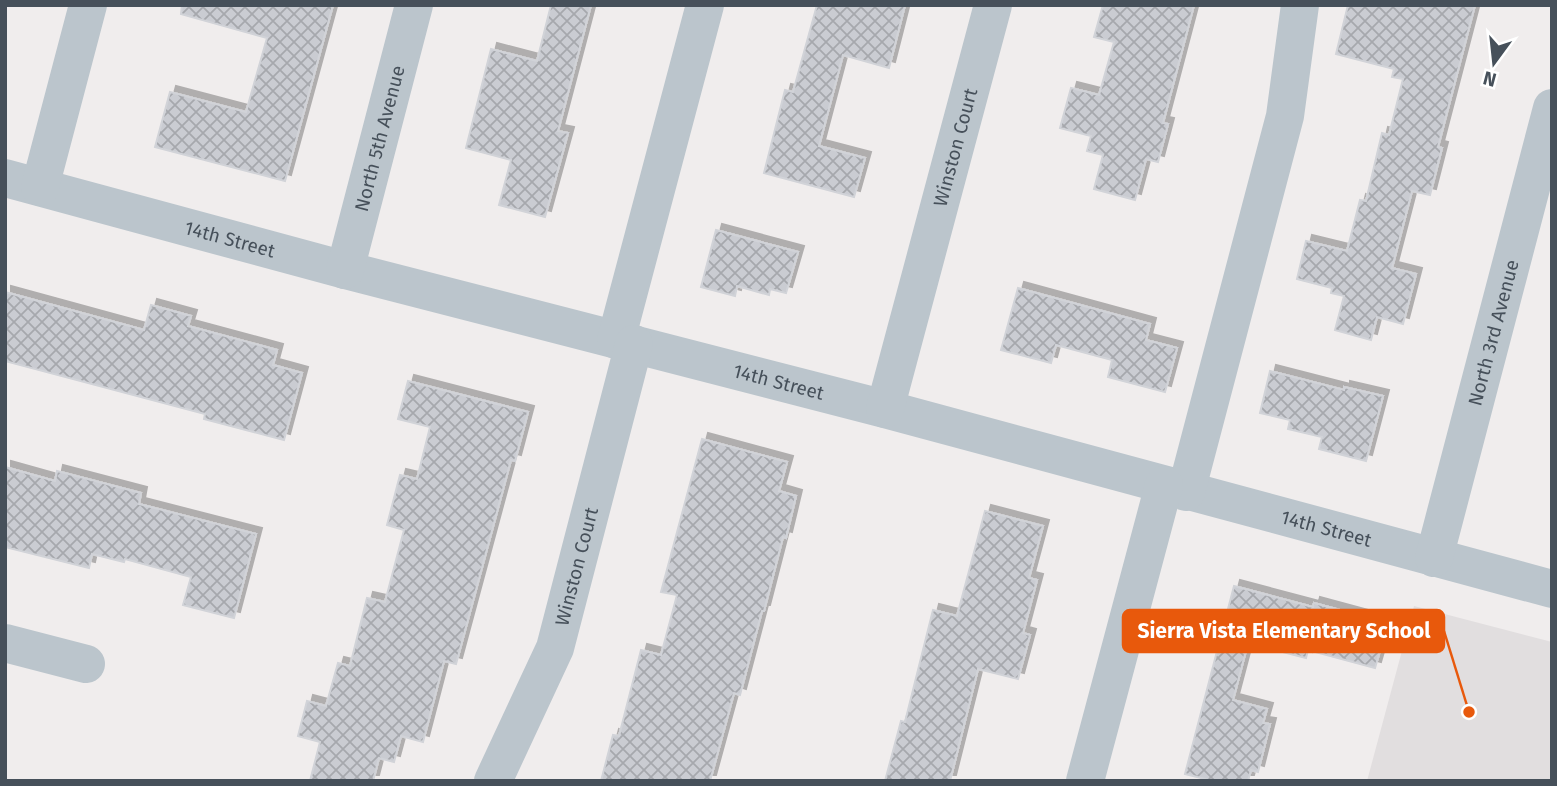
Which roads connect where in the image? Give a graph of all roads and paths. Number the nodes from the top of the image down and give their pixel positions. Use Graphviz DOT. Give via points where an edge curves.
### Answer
graph roads {
  1 [pos="88,5"];
  2 [pos="414,5"];
  3 [pos="705,5"];
  4 [pos="993,5"];
  5 [pos="1300,5"];
  6 [pos="1552,108"];
  7 [pos="23,183"];
  8 [pos="345,270"];
  9 [pos="625,342"];
  10 [pos="885,409"];
  11 [pos="1175,489"];
  12 [pos="1434,558"];
  13 [pos="1552,589"];
  14 [pos="5,643"];
  15 [pos="86,664"];
  16 [pos="494,781"];
  17 [pos="1085,781"];
  1 -- 7 [label="street"];
  2 -- 8 [label="street, North 5th Avenue"];
  3 -- 9 [label="street, Winston Court"];
  4 -- 10 [label="street, Winston Court"];
  5 -- 11 [label="street" via="1285,116"];
  6 -- 12 [label="street, North 3rd Avenue"];
  7 -- 8 [label="street, 14th Street"];
  8 -- 9 [label="street, 14th Street"];
  9 -- 10 [label="street, 14th Street"];
  9 -- 16 [label="street, Winston Court" via="555,648"];
  10 -- 11 [label="street, 14th Street"];
  11 -- 12 [label="street, 14th Street"];
  11 -- 17 [label="street"];
  12 -- 13 [label="street, 14th Street"];
  14 -- 15 [label="street"];
}
